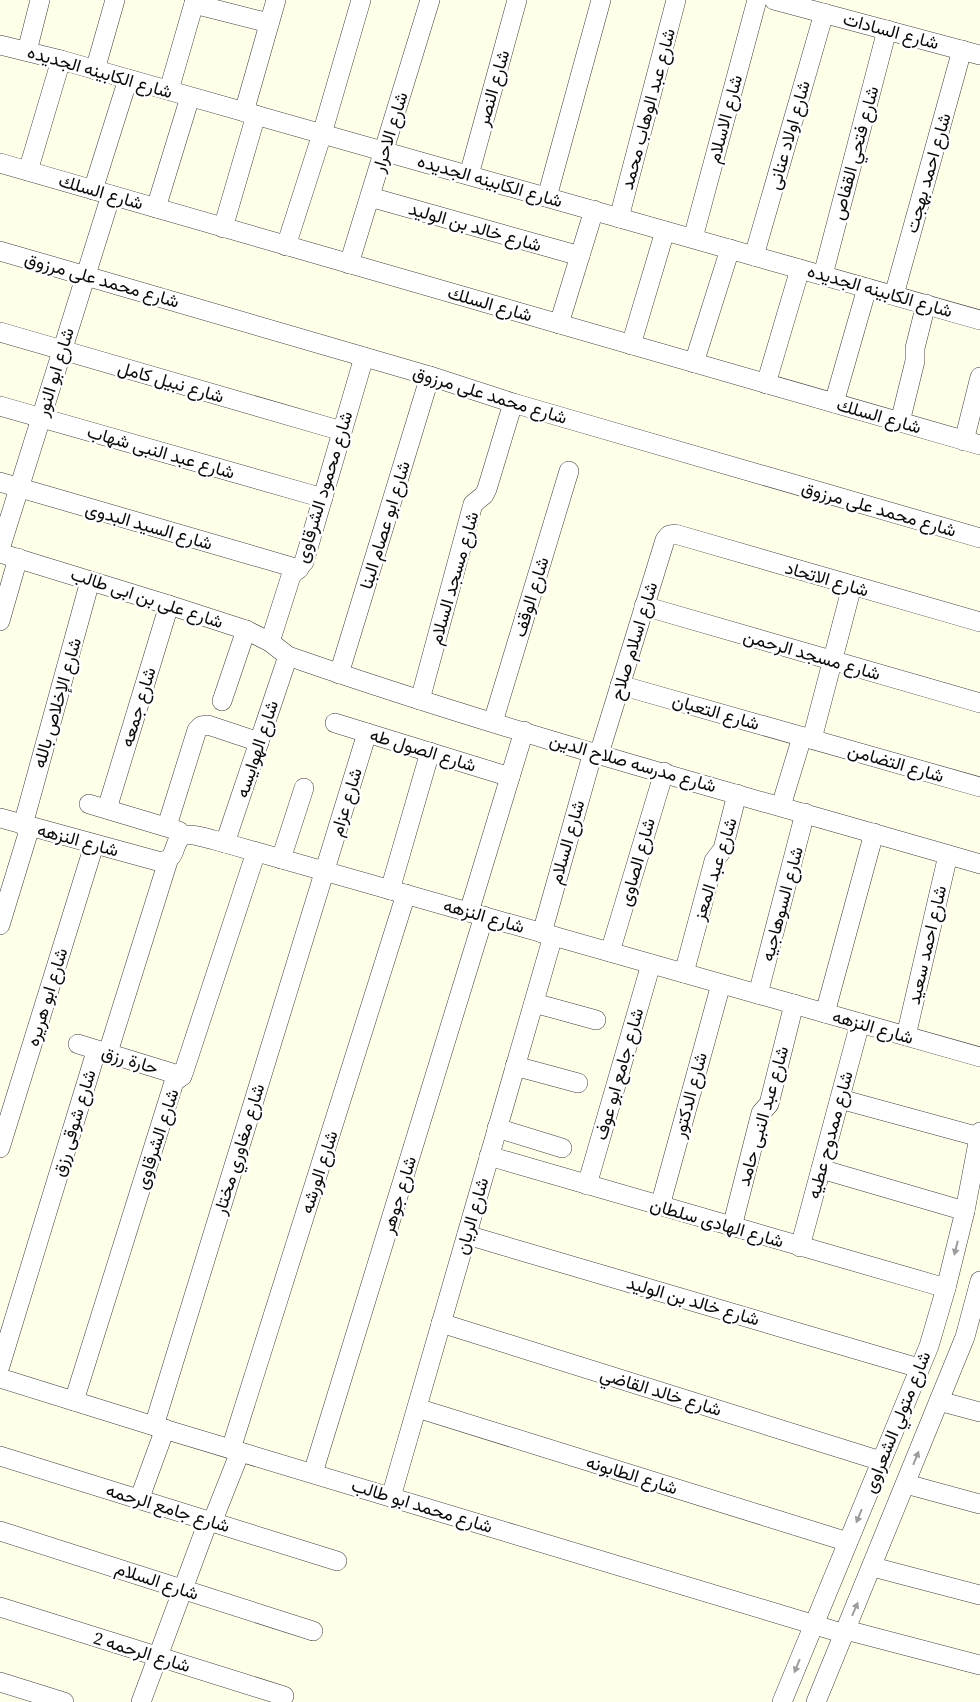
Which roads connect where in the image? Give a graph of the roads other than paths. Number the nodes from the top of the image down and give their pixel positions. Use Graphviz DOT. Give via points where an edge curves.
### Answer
graph roads {
  1 [pos="40,0"];
  2 [pos="115,0"];
  3 [pos="276,0"];
  4 [pos="361,0"];
  5 [pos="430,0"];
  6 [pos="517,0"];
  7 [pos="601,0"];
  8 [pos="676,0"];
  9 [pos="756,0"];
  10 [pos="774,0"];
  11 [pos="194,2"];
  12 [pos="824,14"];
  13 [pos="269,23"];
  14 [pos="887,30"];
  15 [pos="0,46"];
  16 [pos="27,51"];
  17 [pos="971,52"];
  18 [pos="61,60"];
  19 [pos="95,70"];
  20 [pos="128,79"];
  21 [pos="169,90"];
  22 [pos="190,97"];
  23 [pos="250,114"];
  24 [pos="322,134"];
  25 [pos="384,151"];
  26 [pos="0,163"];
  27 [pos="28,171"];
  28 [pos="469,175"];
  29 [pos="102,193"];
  30 [pos="370,197"];
  31 [pos="547,197"];
  32 [pos="156,208"];
  33 [pos="594,210"];
  34 [pos="619,218"];
  35 [pos="223,228"];
  36 [pos="665,231"];
  37 [pos="692,238"];
  38 [pos="286,246"];
  39 [pos="730,249"];
  40 [pos="0,251"];
  41 [pos="580,256"];
  42 [pos="754,256"];
  43 [pos="349,264"];
  44 [pos="800,269"];
  45 [pos="86,275"];
  46 [pos="823,275"];
  47 [pos="867,288"];
  48 [pos="894,296"];
  49 [pos="926,304"];
  50 [pos="979,315"];
  51 [pos="559,324"];
  52 [pos="0,332"];
  53 [pos="632,345"];
  54 [pos="62,350"];
  55 [pos="364,357"];
  56 [pos="694,363"];
  57 [pos="430,376"];
  58 [pos="980,377"];
  59 [pos="766,384"];
  60 [pos="513,403"];
  61 [pos="834,404"];
  62 [pos="0,406"];
  63 [pos="41,418"];
  64 [pos="900,422"];
  65 [pos="342,431"];
  66 [pos="972,443"];
  67 [pos="569,471"];
  68 [pos="0,482"];
  69 [pos="19,488"];
  70 [pos="323,498"];
  71 [pos="675,534"];
  72 [pos="980,538"];
  73 [pos="0,549"];
  74 [pos="0,553"];
  75 [pos="18,558"];
  76 [pos="299,569"];
  77 [pos="90,580"];
  78 [pos="852,586"];
  79 [pos="170,604"];
  80 [pos="644,606"];
  81 [pos="0,621"];
  82 [pos="980,622"];
  83 [pos="246,630"];
  84 [pos="270,642"];
  85 [pos="288,656"];
  86 [pos="832,661"];
  87 [pos="339,674"];
  88 [pos="620,684"];
  89 [pos="420,700"];
  90 [pos="222,701"];
  91 [pos="980,703"];
  92 [pos="493,722"];
  93 [pos="336,723"];
  94 [pos="524,731"];
  95 [pos="367,733"];
  96 [pos="807,738"];
  97 [pos="259,742"];
  98 [pos="430,752"];
  99 [pos="596,753"];
  100 [pos="664,772"];
  101 [pos="510,777"];
  102 [pos="980,787"];
  103 [pos="304,788"];
  104 [pos="737,794"];
  105 [pos="98,806"];
  106 [pos="780,806"];
  107 [pos="805,813"];
  108 [pos="0,818"];
  109 [pos="26,826"];
  110 [pos="175,831"];
  111 [pos="874,833"];
  112 [pos="225,843"];
  113 [pos="94,845"];
  114 [pos="256,852"];
  115 [pos="948,855"];
  116 [pos="281,859"];
  117 [pos="168,861"];
  118 [pos="980,864"];
  119 [pos="325,871"];
  120 [pos="398,892"];
  121 [pos="477,914"];
  122 [pos="0,925"];
  123 [pos="547,934"];
  124 [pos="610,952"];
  125 [pos="651,964"];
  126 [pos="684,973"];
  127 [pos="721,984"];
  128 [pos="758,994"];
  129 [pos="534,1003"];
  130 [pos="794,1004"];
  131 [pos="825,1013"];
  132 [pos="596,1020"];
  133 [pos="860,1023"];
  134 [pos="906,1036"];
  135 [pos="78,1044"];
  136 [pos="105,1052"];
  137 [pos="980,1057"];
  138 [pos="516,1066"];
  139 [pos="182,1076"];
  140 [pos="578,1083"];
  141 [pos="840,1099"];
  142 [pos="497,1128"];
  143 [pos="980,1135"];
  144 [pos="0,1148"];
  145 [pos="562,1148"];
  146 [pos="489,1156"];
  147 [pos="821,1169"];
  148 [pos="587,1185"];
  149 [pos="660,1206"];
  150 [pos="965,1211"];
  151 [pos="732,1227"];
  152 [pos="467,1235"];
  153 [pos="800,1247"];
  154 [pos="980,1280"];
  155 [pos="946,1288"];
  156 [pos="977,1304"];
  157 [pos="441,1323"];
  158 [pos="0,1366"];
  159 [pos="920,1368"];
  160 [pos="0,1378"];
  161 [pos="74,1401"];
  162 [pos="939,1401"];
  163 [pos="416,1408"];
  164 [pos="980,1412"];
  165 [pos="159,1428"];
  166 [pos="235,1450"];
  167 [pos="0,1456"];
  168 [pos="881,1461"];
  169 [pos="313,1473"];
  170 [pos="906,1484"];
  171 [pos="391,1497"];
  172 [pos="139,1500"];
  173 [pos="980,1504"];
  174 [pos="210,1521"];
  175 [pos="0,1531"];
  176 [pos="848,1542"];
  177 [pos="337,1561"];
  178 [pos="873,1567"];
  179 [pos="183,1589"];
  180 [pos="980,1595"];
  181 [pos="0,1607"];
  182 [pos="814,1624"];
  183 [pos="313,1631"];
  184 [pos="846,1632"];
  185 [pos="158,1657"];
  186 [pos="980,1665"];
  187 [pos="0,1682"];
  188 [pos="284,1696"];
  189 [pos="64,1702"];
  190 [pos="141,1702"];
  191 [pos="782,1702"];
  192 [pos="816,1702"];
  1 -- 16 [label="street"];
  2 -- 19 [label="street"];
  3 -- 13 [label="street"];
  4 -- 24 [label="street"];
  5 -- 25 [label="street, شارع الاحرار"];
  6 -- 28 [label="street, شارع النصر"];
  7 -- 31 [label="street"];
  8 -- 34 [label="street, شارع عبد الوهاب محمد"];
  9 -- 37 [label="street, شارع الاسلام"];
  10 -- 12 [label="street, شارع السادات"];
  11 -- 13 [label="street"];
  11 -- 21 [label="street"];
  12 -- 14 [label="street, شارع السادات"];
  12 -- 42 [label="street, شارع اولاد عنانى"];
  13 -- 23 [label="street"];
  14 -- 17 [label="street, شارع السادات"];
  14 -- 46 [label="street, شارع فتحي القفاص"];
  15 -- 16 [label="street, شارع الكابينه الجديده"];
  16 -- 18 [label="street, شارع الكابينه الجديده"];
  17 -- 48 [label="street, شارع احمد بهجت"];
  18 -- 19 [label="street, شارع الكابينه الجديده"];
  18 -- 27 [label="street"];
  19 -- 20 [label="street, شارع الكابينه الجديده"];
  20 -- 21 [label="street, شارع الكابينه الجديده"];
  20 -- 29 [label="street, شارع ابو النور"];
  21 -- 22 [label="street, شارع الكابينه الجديده"];
  22 -- 23 [label="street, شارع الكابينه الجديده"];
  22 -- 32 [label="street"];
  23 -- 24 [label="street, شارع الكابينه الجديده"];
  23 -- 35 [label="street"];
  24 -- 25 [label="street, شارع الكابينه الجديده"];
  24 -- 38 [label="street"];
  25 -- 28 [label="street, شارع الكابينه الجديده"];
  25 -- 30 [label="street, شارع الاحرار"];
  26 -- 27 [label="street, شارع السلك"];
  27 -- 29 [label="street, شارع السلك"];
  28 -- 31 [label="street, شارع الكابينه الجديده"];
  29 -- 32 [label="street, شارع السلك"];
  29 -- 45 [label="street, شارع ابو النور"];
  30 -- 41 [label="street, شارع خالد بن الوليد"];
  30 -- 43 [label="street, شارع الاحرار"];
  31 -- 33 [label="street, شارع الكابينه الجديده"];
  32 -- 35 [label="street, شارع السلك"];
  33 -- 34 [label="street, شارع الكابينه الجديده"];
  33 -- 41 [label="street"];
  34 -- 36 [label="street, شارع الكابينه الجديده"];
  35 -- 38 [label="street, شارع السلك"];
  36 -- 37 [label="street, شارع الكابينه الجديده"];
  36 -- 53 [label="street"];
  37 -- 39 [label="street, شارع الكابينه الجديده"];
  38 -- 43 [label="street, شارع السلك"];
  39 -- 42 [label="street, شارع الكابينه الجديده"];
  39 -- 56 [label="street"];
  40 -- 45 [label="street, شارع محمد على مرزوق"];
  41 -- 51 [label="street"];
  42 -- 44 [label="street, شارع الكابينه الجديده"];
  43 -- 51 [label="street, شارع السلك"];
  44 -- 46 [label="street, شارع الكابينه الجديده"];
  44 -- 59 [label="street"];
  45 -- 54 [label="street, شارع ابو النور"];
  45 -- 55 [label="street, شارع محمد على مرزوق"];
  46 -- 47 [label="street, شارع الكابينه الجديده"];
  47 -- 48 [label="street, شارع الكابينه الجديده"];
  47 -- 61 [label="street"];
  48 -- 49 [label="street, شارع الكابينه الجديده"];
  49 -- 50 [label="street, شارع الكابينه الجديده"];
  49 -- 64 [label="street"];
  51 -- 53 [label="street, شارع السلك"];
  52 -- 54 [label="street, شارع نبيل كامل"];
  53 -- 56 [label="street, شارع السلك"];
  54 -- 63 [label="street, شارع ابو النور"];
  54 -- 65 [label="street, شارع نبيل كامل"];
  55 -- 57 [label="street, شارع محمد على مرزوق"];
  55 -- 65 [label="street, شارع محمود الشرقاوى"];
  56 -- 59 [label="street, شارع السلك"];
  57 -- 60 [label="street, شارع محمد على مرزوق"];
  57 -- 87 [label="street, شارع ابو عصام البنا"];
  58 -- 66 [label="street"];
  59 -- 61 [label="street, شارع السلك"];
  60 -- 72 [label="street, شارع محمد على مرزوق"];
  60 -- 89 [label="street, شارع مسجد السلام" via="487,489 473,504"];
  61 -- 64 [label="street, شارع السلك"];
  62 -- 63 [label="street, شارع عبد النبى شهاب"];
  63 -- 69 [label="street, شارع ابو النور"];
  63 -- 70 [label="street, شارع عبد النبى شهاب"];
  64 -- 66 [label="street, شارع السلك"];
  65 -- 70 [label="street, شارع محمود الشرقاوى"];
  67 -- 92 [label="street, شارع الوقف"];
  68 -- 69 [label="street, شارع السيد البدوى"];
  69 -- 73 [label="street, شارع ابو النور"];
  69 -- 76 [label="street, شارع السيد البدوى"];
  70 -- 76 [label="street, شارع محمود الشرقاوى"];
  71 -- 78 [label="street, شارع الاتحاد"];
  71 -- 80 [label="street, شارع اسلام صلاح" via="665,540"];
  74 -- 75 [label="street, شارع على بن ابى طالب"];
  75 -- 77 [label="street, شارع على بن ابى طالب"];
  75 -- 81 [label="street"];
  76 -- 84 [label="street, شارع محمود الشرقاوى" via="291,576"];
  77 -- 79 [label="street, شارع على بن ابى طالب"];
  77 -- 109 [label="street, شارع الإخلاص بالله"];
  78 -- 82 [label="street, شارع الاتحاد"];
  78 -- 86 [label="street"];
  79 -- 83 [label="street, شارع على بن ابى طالب"];
  79 -- 105 [label="street, شارع جمعه"];
  80 -- 86 [label="street, شارع مسجد الرحمن"];
  80 -- 88 [label="street, شارع اسلام صلاح"];
  83 -- 84 [label="street, شارع على بن ابى طالب"];
  83 -- 90 [label="street"];
  84 -- 85 [label="street, شارع على بن ابى طالب"];
  85 -- 87 [label="street, شارع مدرسه صلاح الدين"];
  85 -- 97 [label="street, شارع الهوايسه"];
  86 -- 91 [label="street, شارع مسجد الرحمن"];
  86 -- 96 [label="street"];
  87 -- 89 [label="street, شارع مدرسه صلاح الدين"];
  88 -- 96 [label="street, شارع التعبان"];
  88 -- 99 [label="street, شارع اسلام صلاح"];
  89 -- 92 [label="street, شارع مدرسه صلاح الدين"];
  92 -- 94 [label="street, شارع مدرسه صلاح الدين"];
  93 -- 95 [label="street, شارع الصول طه"];
  94 -- 99 [label="street, شارع مدرسه صلاح الدين"];
  94 -- 101 [label="street, شارع جوهر"];
  95 -- 98 [label="street, شارع الصول طه"];
  95 -- 119 [label="street, شارع عزام"];
  96 -- 102 [label="street, شارع التضامن"];
  96 -- 106 [label="street"];
  97 -- 110 [label="street" via="208,725 197,730"];
  97 -- 112 [label="street, شارع الهوايسه"];
  98 -- 101 [label="street, شارع الصول طه"];
  98 -- 120 [label="street, شارع الورشه"];
  99 -- 100 [label="street, شارع مدرسه صلاح الدين"];
  99 -- 123 [label="street, شارع السلام"];
  100 -- 104 [label="street, شارع مدرسه صلاح الدين"];
  100 -- 124 [label="street, شارع الصاوى"];
  101 -- 121 [label="street, شارع جوهر"];
  103 -- 116 [label="street"];
  104 -- 106 [label="street, شارع مدرسه صلاح الدين"];
  104 -- 126 [label="street, شارع عبد المعز" via="724,849 714,861"];
  105 -- 110 [label="street, شارع النزهه"];
  106 -- 107 [label="street, شارع مدرسه صلاح الدين"];
  107 -- 111 [label="street, شارع مدرسه صلاح الدين"];
  107 -- 128 [label="street, شارع السوهاجيه"];
  108 -- 109 [label="street, شارع النزهه"];
  109 -- 113 [label="street, شارع النزهه"];
  109 -- 122 [label="street, شارع الإخلاص بالله"];
  110 -- 112 [label="street, شارع النزهه"];
  110 -- 117 [label="street" via="178,841"];
  111 -- 115 [label="street, شارع مدرسه صلاح الدين"];
  111 -- 131 [label="street"];
  112 -- 114 [label="street, شارع النزهه"];
  113 -- 117 [label="street, شارع النزهه"];
  113 -- 144 [label="street, شارع ابو هريره"];
  114 -- 116 [label="street, شارع النزهه"];
  114 -- 139 [label="street, شارع الشرقاوى"];
  115 -- 118 [label="street, شارع مدرسه صلاح الدين"];
  115 -- 134 [label="street, شارع احمد سعيد"];
  116 -- 119 [label="street, شارع النزهه"];
  117 -- 136 [label="street, شارع شوقى رزق" via="110,1046"];
  119 -- 120 [label="street, شارع النزهه"];
  119 -- 165 [label="street, شارع مغاوري مختار"];
  120 -- 121 [label="street, شارع النزهه"];
  120 -- 166 [label="street, شارع الورشه"];
  121 -- 123 [label="street, شارع النزهه"];
  121 -- 169 [label="street, شارع جوهر"];
  123 -- 124 [label="street, شارع النزهه"];
  123 -- 129 [label="street, شارع الريان"];
  124 -- 125 [label="street, شارع النزهه"];
  125 -- 126 [label="street, شارع النزهه"];
  125 -- 148 [label="street, شارع جامع ابو عوف"];
  126 -- 127 [label="street, شارع النزهه"];
  127 -- 128 [label="street, شارع النزهه"];
  127 -- 149 [label="street, شارع الدكتور"];
  128 -- 130 [label="street, شارع النزهه"];
  129 -- 132 [label="street"];
  129 -- 138 [label="street, شارع الريان"];
  130 -- 131 [label="street, شارع النزهه"];
  130 -- 151 [label="street, شارع عبد النبى حامد" via="769,1104 761,1113"];
  131 -- 133 [label="street, شارع النزهه"];
  133 -- 134 [label="street, شارع النزهه"];
  133 -- 141 [label="street, شارع ممدوح عطيه"];
  134 -- 137 [label="street, شارع النزهه"];
  135 -- 136 [label="street, حارة رزق"];
  136 -- 139 [label="street, حارة رزق"];
  136 -- 158 [label="street, شارع شوقى رزق" via="95,1055"];
  138 -- 140 [label="street"];
  138 -- 142 [label="street, شارع الريان"];
  139 -- 161 [label="street, شارع الشرقاوى" via="174,1082"];
  141 -- 143 [label="street"];
  141 -- 147 [label="street, شارع ممدوح عطيه"];
  142 -- 145 [label="street"];
  142 -- 146 [label="street, شارع الريان"];
  143 -- 150 [label="street, شارع متولي الشعراوى"];
  146 -- 148 [label="street, شارع الهادى سلطان"];
  146 -- 152 [label="street, شارع الريان"];
  147 -- 150 [label="street"];
  147 -- 153 [label="street, شارع ممدوح عطيه"];
  148 -- 149 [label="street, شارع الهادى سلطان"];
  149 -- 151 [label="street, شارع الهادى سلطان"];
  150 -- 155 [label="street, شارع متولي الشعراوى, one-way"];
  151 -- 153 [label="street, شارع الهادى سلطان"];
  152 -- 157 [label="street, شارع الريان"];
  152 -- 159 [label="street, شارع خالد بن الوليد"];
  153 -- 155 [label="street, شارع الهادى سلطان"];
  154 -- 156 [label="street, شارع متولي الشعراوى"];
  155 -- 159 [label="street, شارع متولي الشعراوى"];
  156 -- 162 [label="street, شارع متولي الشعراوى"];
  157 -- 163 [label="street, شارع الريان"];
  157 -- 168 [label="street, شارع خالد القاضي"];
  159 -- 168 [label="street, شارع متولي الشعراوى"];
  160 -- 161 [label="street, شارع محمد ابو طالب"];
  161 -- 165 [label="street, شارع محمد ابو طالب"];
  162 -- 164 [label="street"];
  170 -- 162 [label="street, شارع متولي الشعراوى, one-way"];
  163 -- 171 [label="street, شارع الريان"];
  163 -- 176 [label="street, شارع الطابونه"];
  165 -- 166 [label="street, شارع محمد ابو طالب"];
  165 -- 172 [label="street, شارع مغاوري مختار"];
  166 -- 169 [label="street, شارع محمد ابو طالب"];
  166 -- 174 [label="street, شارع الورشه" via="215,1515"];
  167 -- 172 [label="street, شارع جامع الرحمه"];
  168 -- 176 [label="street, شارع متولي الشعراوى, one-way"];
  169 -- 171 [label="street, شارع محمد ابو طالب"];
  170 -- 173 [label="street"];
  170 -- 178 [label="street, شارع متولي الشعراوى"];
  171 -- 182 [label="street, شارع محمد ابو طالب"];
  172 -- 174 [label="street, شارع جامع الرحمه"];
  174 -- 177 [label="street, شارع جامع الرحمه"];
  174 -- 179 [label="street, شارع الورشه"];
  175 -- 179 [label="street, شارع السلام"];
  176 -- 182 [label="street, شارع متولي الشعراوى"];
  178 -- 180 [label="street"];
  184 -- 178 [label="street, شارع متولي الشعراوى, one-way"];
  179 -- 183 [label="street, شارع السلام"];
  179 -- 185 [label="street, شارع الورشه"];
  181 -- 185 [label="street, شارع الرحمه 2"];
  182 -- 184 [label="street, شارع محمد ابو طالب"];
  182 -- 191 [label="street, شارع متولي الشعراوى, one-way"];
  184 -- 186 [label="street, شارع محمد ابو طالب"];
  184 -- 192 [label="street, شارع متولي الشعراوى"];
  185 -- 188 [label="street, شارع الرحمه 2"];
  185 -- 190 [label="street, شارع الورشه"];
  187 -- 189 [label="street"];
}
